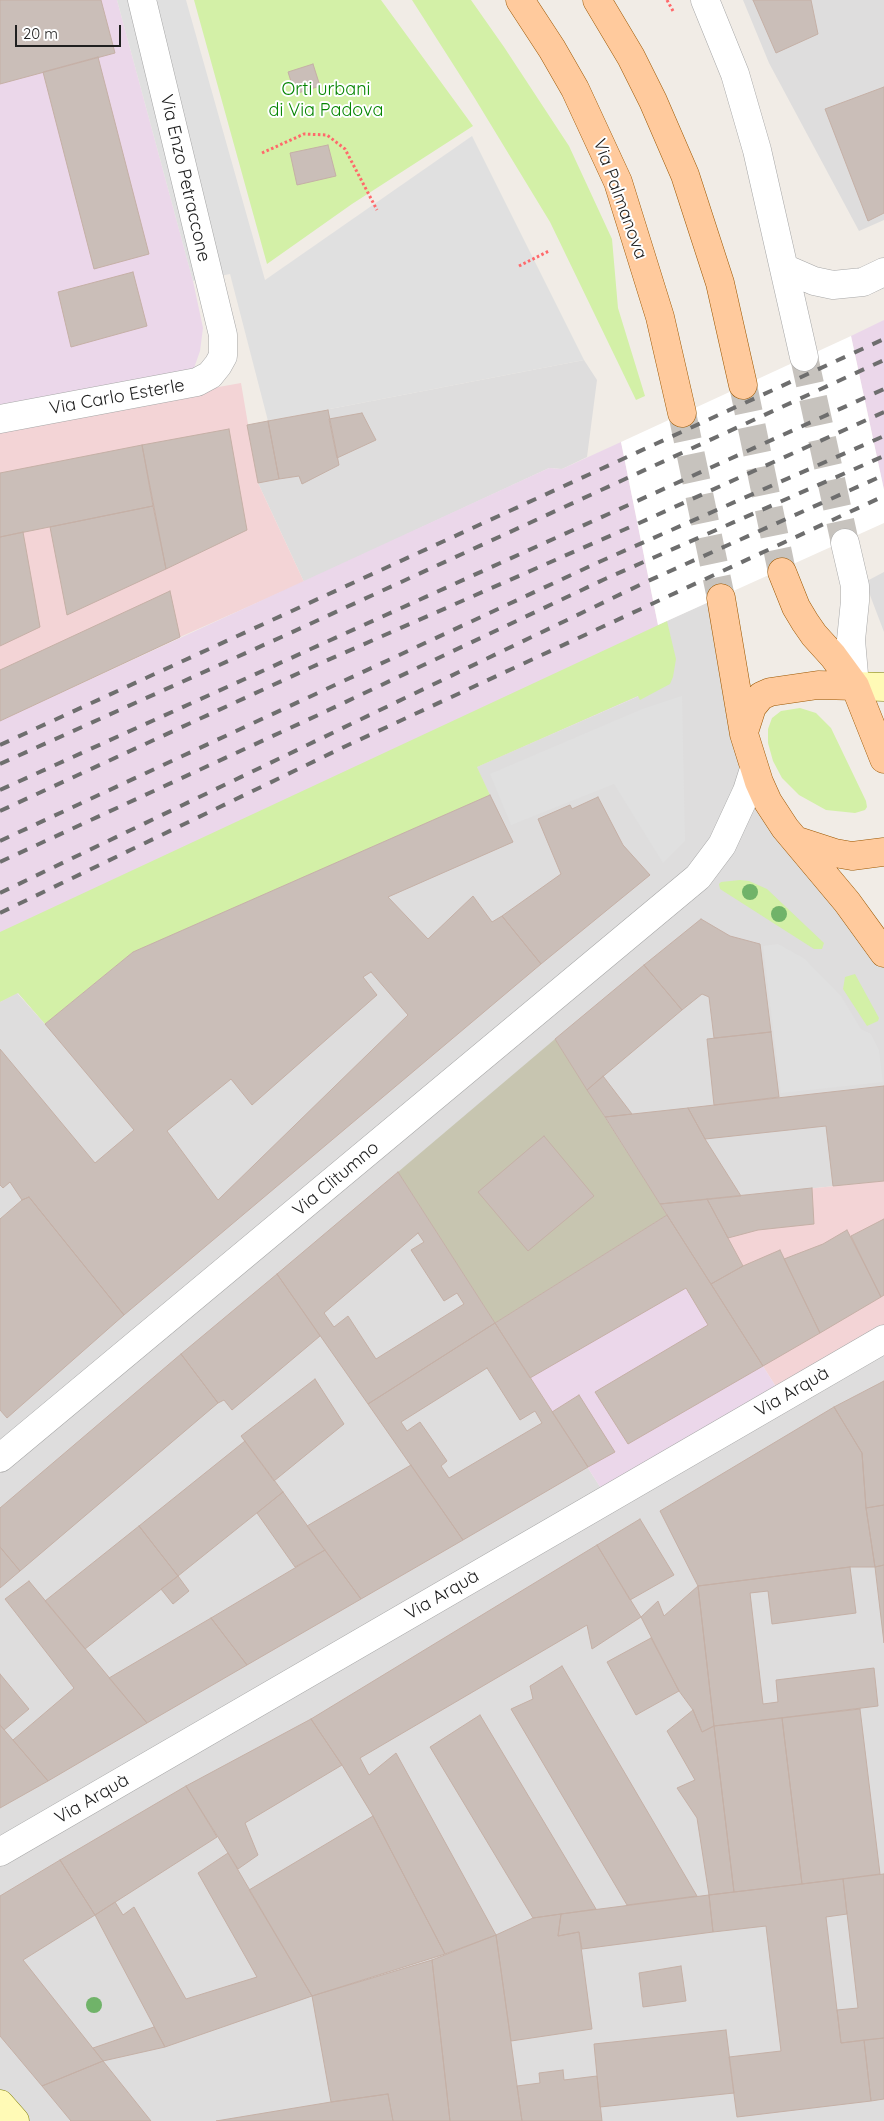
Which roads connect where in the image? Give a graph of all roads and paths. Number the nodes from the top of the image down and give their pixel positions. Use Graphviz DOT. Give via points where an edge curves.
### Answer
graph roads {
  1 [pos="142,0"];
  2 [pos="520,0"];
  3 [pos="597,0"];
  4 [pos="705,0"];
  5 [pos="262,152"];
  6 [pos="377,210"];
  7 [pos="549,251"];
  8 [pos="519,266"];
  9 [pos="784,268"];
  10 [pos="884,272"];
  11 [pos="222,356"];
  12 [pos="804,358"];
  13 [pos="743,385"];
  14 [pos="682,413"];
  15 [pos="0,419"];
  16 [pos="845,542"];
  17 [pos="782,572"];
  18 [pos="721,598"];
  19 [pos="855,686"];
  20 [pos="884,687"];
  21 [pos="744,734"];
  22 [pos="884,760"];
  23 [pos="754,769"];
  24 [pos="798,841"];
  25 [pos="884,852"];
  26 [pos="884,953"];
  27 [pos="884,1339"];
  28 [pos="0,1458"];
  29 [pos="0,1852"];
  30 [pos="0,2104"];
  31 [pos="15,2121"];
  1 -- 11 [label="street, Via Enzo Petraccone" via="223,335"];
  2 -- 14 [label="main road, Via Palmanova" via="575,89 618,182 660,317"];
  3 -- 13 [label="main road" via="641,77 682,167 720,283"];
  4 -- 9 [label="street" via="743,99"];
  5 -- 6 [label="path" via="304,134 327,134 345,149"];
  7 -- 8 [label="path"];
  9 -- 10 [label="street" via="827,285 862,282"];
  9 -- 12 [label="street"];
  11 -- 15 [label="street, Via Carlo Esterle" via="210,375 197,382"];
  16 -- 19 [label="street" via="854,586 851,640"];
  17 -- 19 [label="main road" via="805,622"];
  18 -- 21 [label="main road"];
  19 -- 20 [label="street"];
  19 -- 21 [label="main road" via="818,685 770,692 761,696 752,707"];
  19 -- 22 [label="main road"];
  21 -- 23 [label="main road"];
  23 -- 24 [label="main road" via="771,807"];
  23 -- 28 [label="street, Via Clitumno" via="722,846 698,877"];
  24 -- 25 [label="main road" via="852,856"];
  24 -- 26 [label="main road"];
  27 -- 29 [label="street, Via Arquà"];
  30 -- 31 [label="street"];
}
